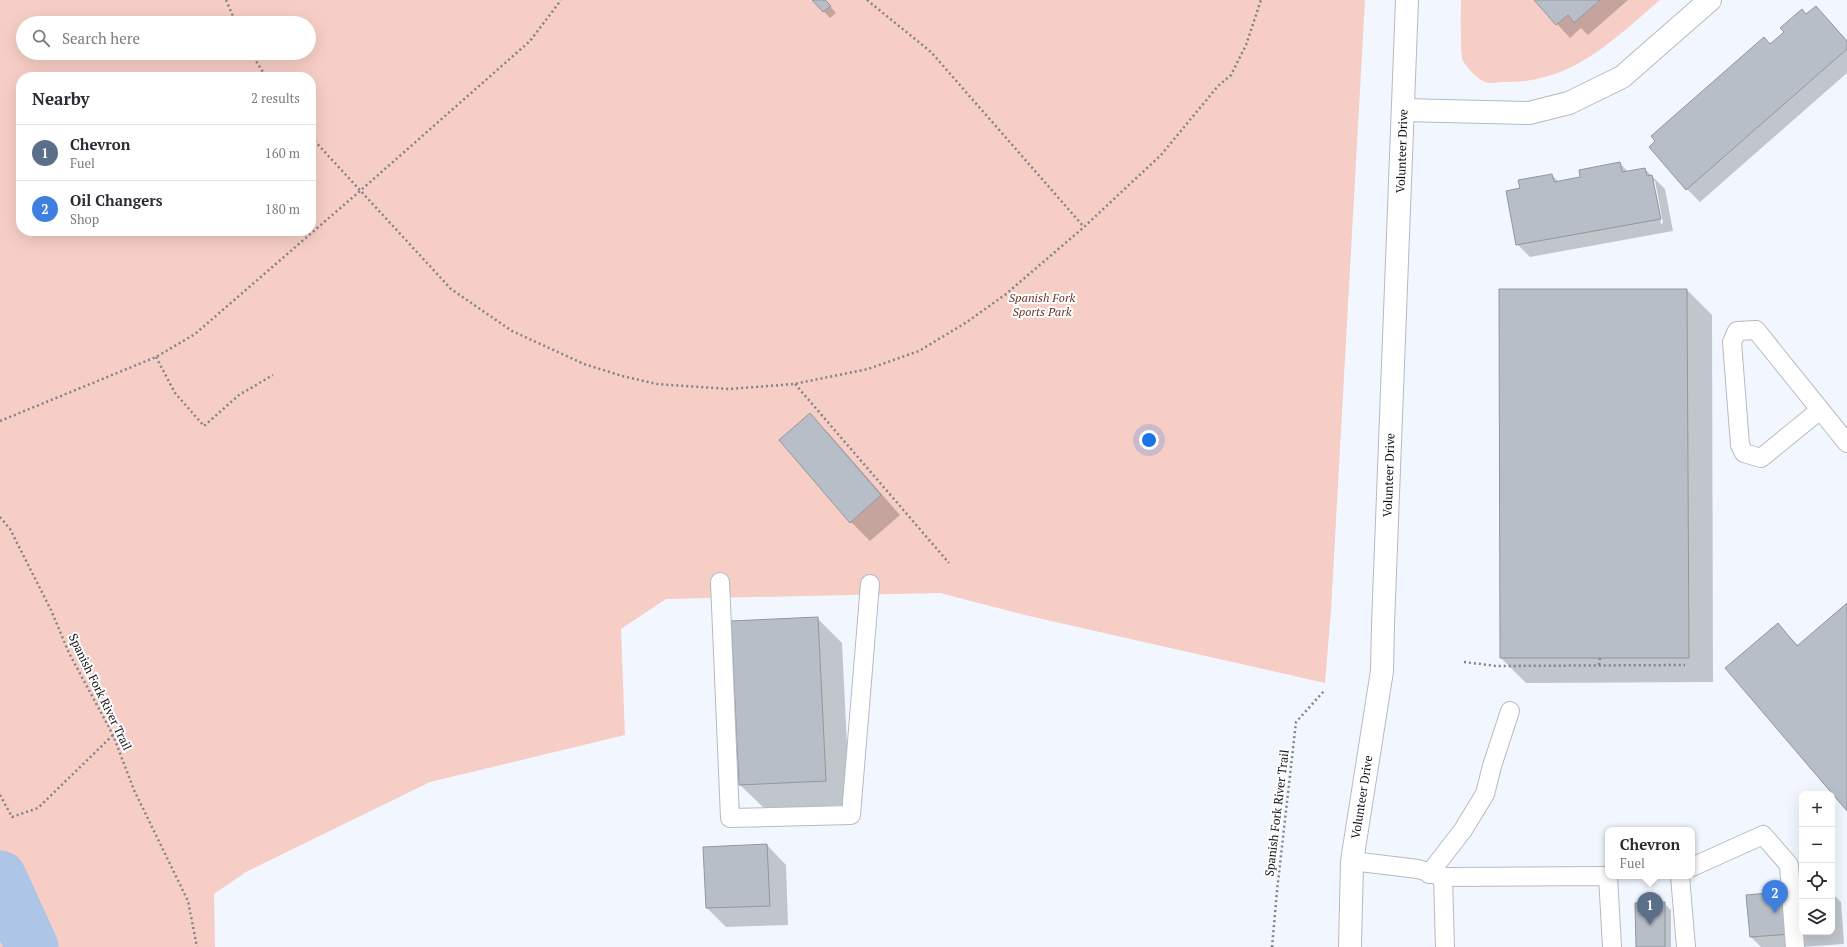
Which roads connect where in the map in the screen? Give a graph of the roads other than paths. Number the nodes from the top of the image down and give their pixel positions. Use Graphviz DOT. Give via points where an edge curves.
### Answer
graph roads {
  1 [pos="1407,0"];
  2 [pos="1710,0"];
  3 [pos="1404,110"];
  4 [pos="1820,410"];
  5 [pos="1847,443"];
  6 [pos="720,582"];
  7 [pos="870,584"];
  8 [pos="1510,712"];
  9 [pos="1352,861"];
  10 [pos="1695,866"];
  11 [pos="1436,875"];
  12 [pos="1605,876"];
  13 [pos="1608,879"];
  14 [pos="1680,879"];
  15 [pos="1350,947"];
  16 [pos="1445,947"];
  17 [pos="1612,947"];
  18 [pos="1686,947"];
  19 [pos="1795,947"];
  1 -- 3 [label="street, Volunteer Drive"];
  2 -- 3 [label="street" via="1622,77 1569,103 1529,113"];
  3 -- 9 [label="street, Volunteer Drive" via="1382,672"];
  4 -- 4 [label="lane" via="1756,330 1737,331 1732,342 1740,445 1744,453 1761,458"];
  4 -- 5 [label="lane"];
  6 -- 7 [label="lane" via="730,818 851,815"];
  8 -- 11 [label="lane" via="1485,794"];
  9 -- 11 [label="lane" via="1418,869"];
  9 -- 15 [label="street, Volunteer Drive"];
  10 -- 19 [label="lane" via="1763,835 1789,865"];
  11 -- 12 [label="lane"];
  11 -- 16 [label="lane"];
  13 -- 17 [label="lane"];
  14 -- 18 [label="lane"];
}
